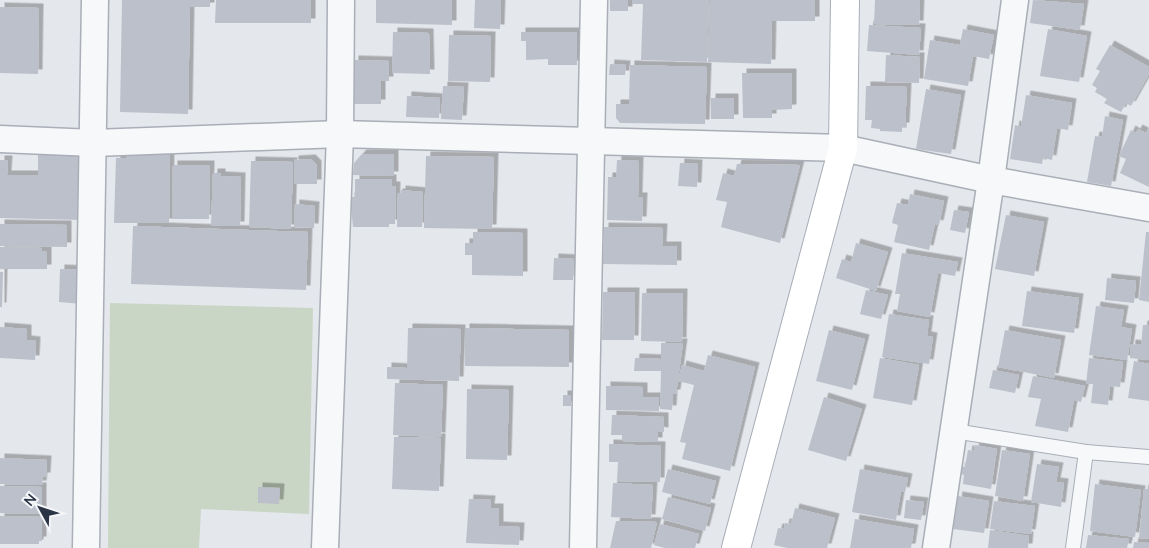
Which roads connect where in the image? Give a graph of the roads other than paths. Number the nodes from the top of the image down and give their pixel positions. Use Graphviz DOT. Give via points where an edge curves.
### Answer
graph roads {
  1 [pos="96,0"];
  2 [pos="341,0"];
  3 [pos="594,0"];
  4 [pos="845,0"];
  5 [pos="1015,0"];
  6 [pos="340,134"];
  7 [pos="0,139"];
  8 [pos="591,140"];
  9 [pos="94,143"];
  10 [pos="843,148"];
  11 [pos="991,180"];
  12 [pos="1149,208"];
  13 [pos="954,432"];
  14 [pos="1086,452"];
  15 [pos="1149,457"];
  16 [pos="86,548"];
  17 [pos="325,548"];
  18 [pos="583,548"];
  19 [pos="736,548"];
  20 [pos="936,548"];
  21 [pos="1073,548"];
  1 -- 9 [label="street"];
  2 -- 6 [label="street"];
  3 -- 8 [label="street"];
  4 -- 10 [label="street"];
  5 -- 11 [label="street"];
  6 -- 8 [label="street"];
  6 -- 9 [label="street"];
  6 -- 17 [label="street"];
  7 -- 9 [label="street"];
  8 -- 10 [label="street"];
  8 -- 18 [label="street"];
  9 -- 16 [label="street"];
  10 -- 11 [label="street"];
  10 -- 19 [label="street"];
  11 -- 12 [label="street"];
  11 -- 13 [label="street"];
  13 -- 14 [label="lane"];
  13 -- 20 [label="street"];
  14 -- 15 [label="lane"];
  14 -- 21 [label="lane"];
}
